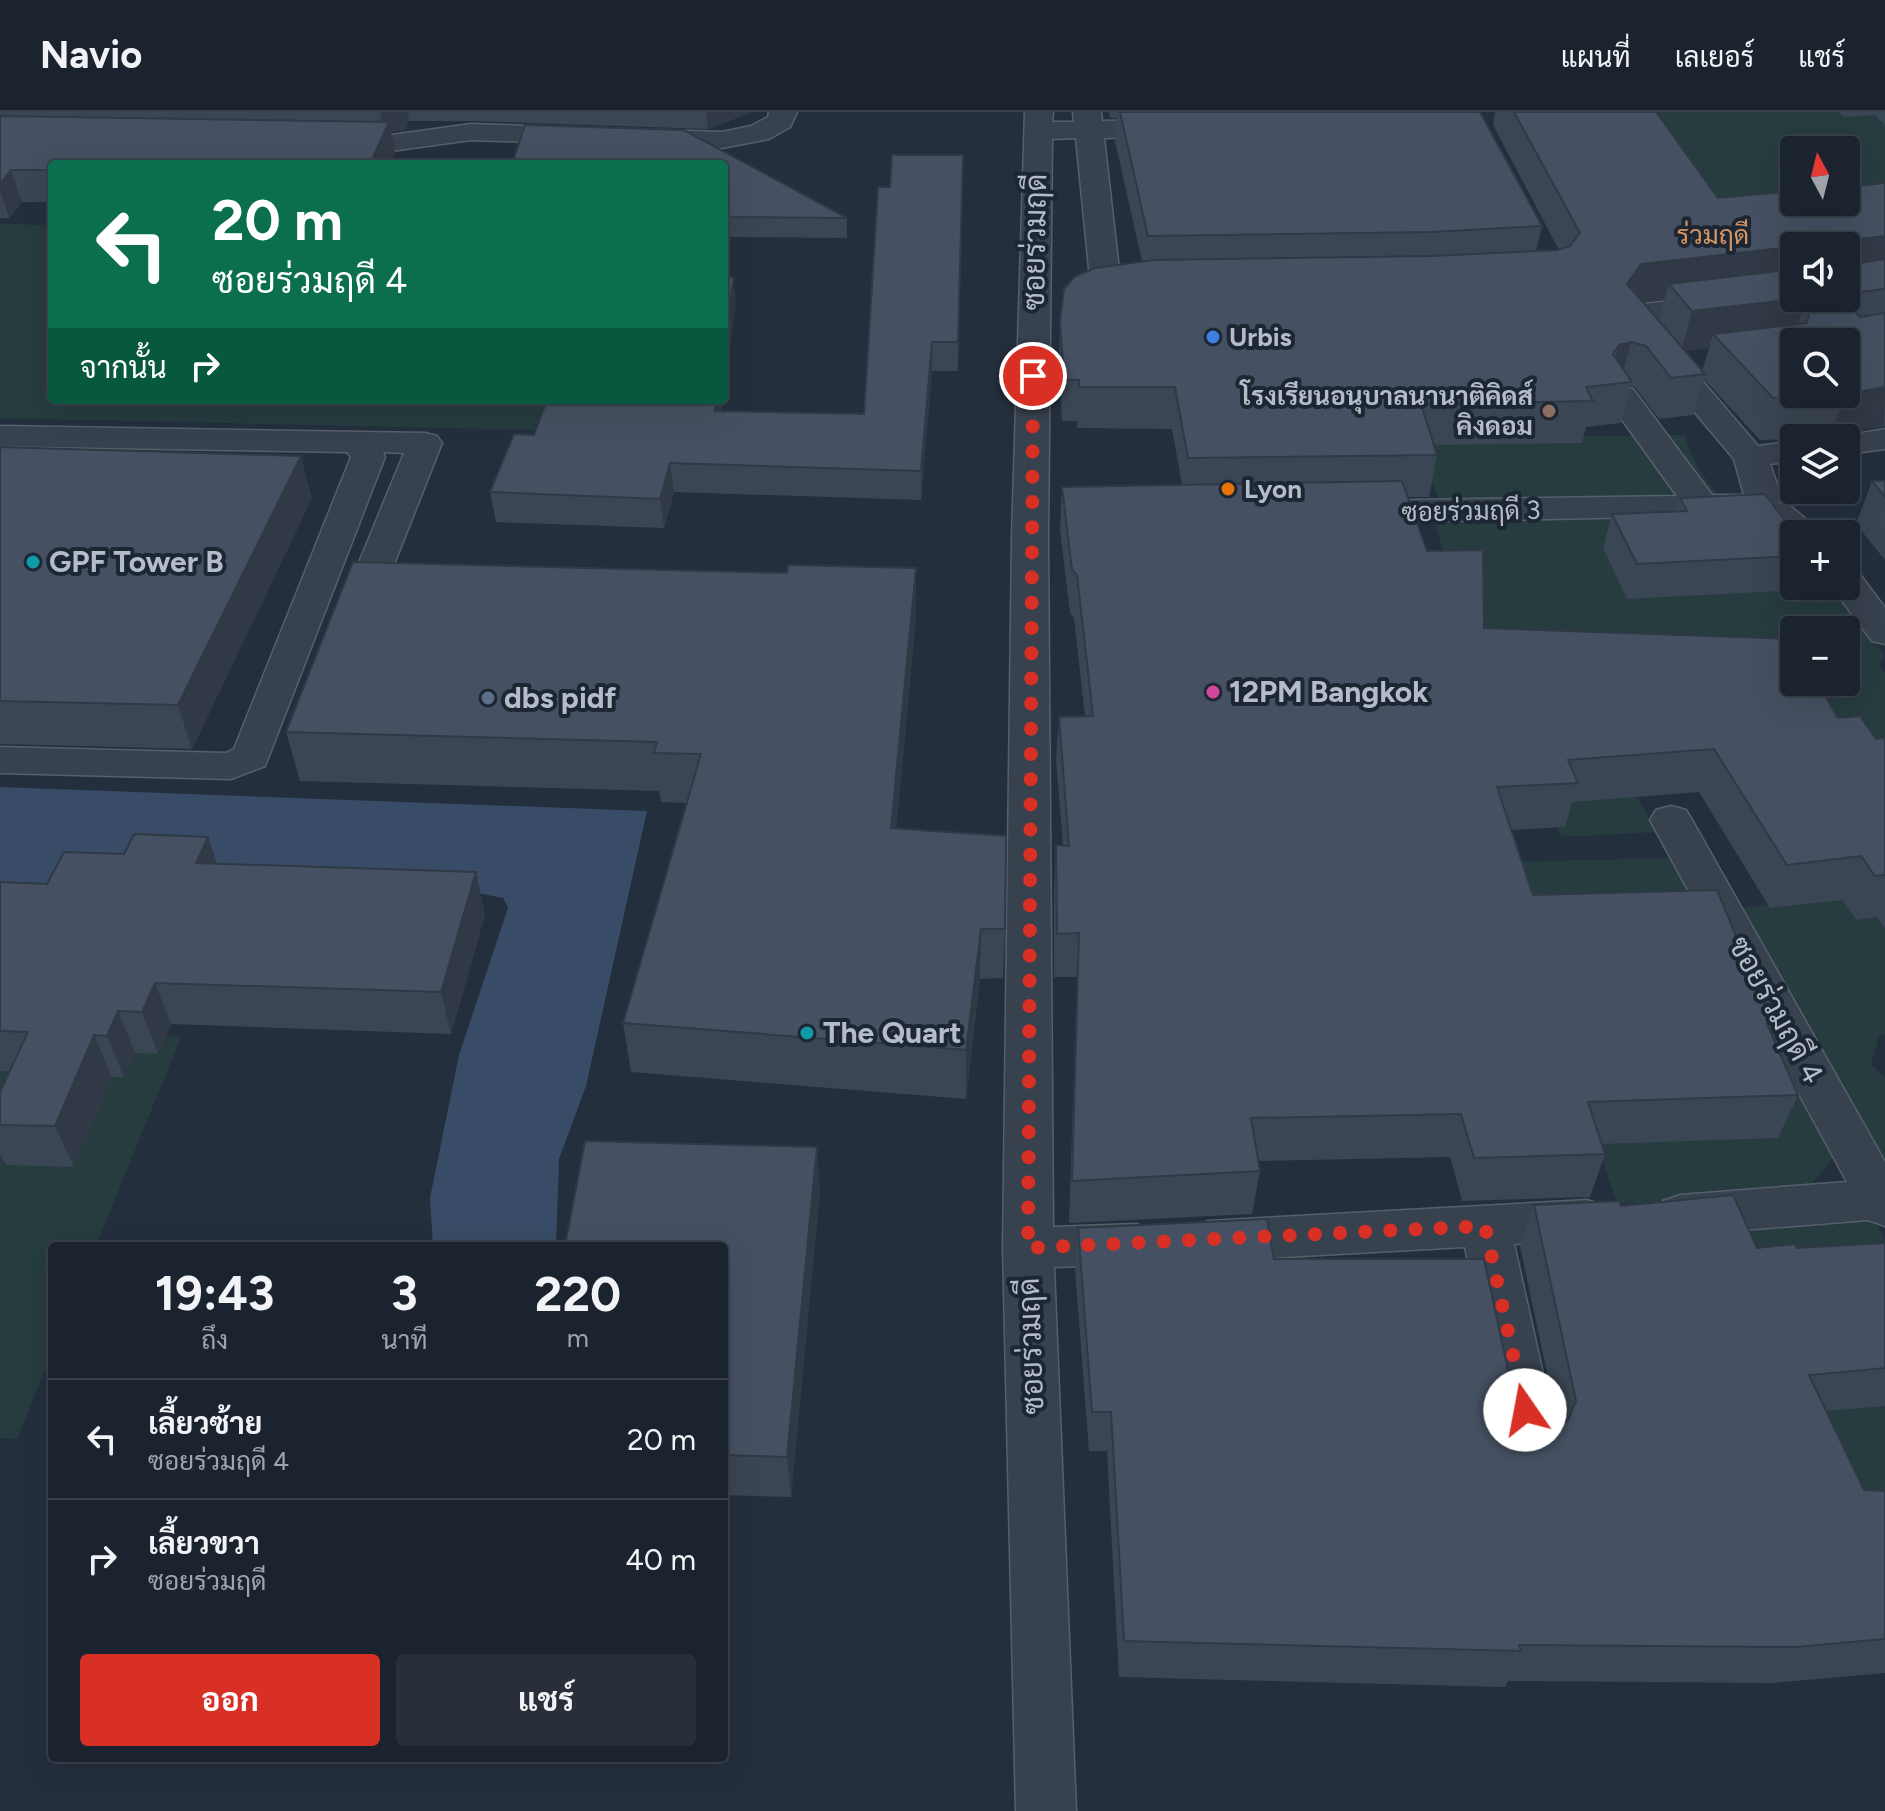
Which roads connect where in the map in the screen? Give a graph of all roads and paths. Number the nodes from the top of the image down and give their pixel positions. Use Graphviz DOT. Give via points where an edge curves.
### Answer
graph roads {
  1 [pos="783,112"];
  2 [pos="1088,121"];
  3 [pos="1038,122"];
  4 [pos="1196,127"];
  5 [pos="309,142"];
  6 [pos="1138,288"];
  7 [pos="1070,289"];
  8 [pos="1780,298"];
  9 [pos="1621,396"];
  10 [pos="0,436"];
  11 [pos="1885,439"];
  12 [pos="350,442"];
  13 [pos="1860,442"];
  14 [pos="1780,453"];
  15 [pos="1750,457"];
  16 [pos="1702,505"];
  17 [pos="1762,508"];
  18 [pos="1327,513"];
  19 [pos="1787,520"];
  20 [pos="369,582"];
  21 [pos="1860,600"];
  22 [pos="1885,633"];
  23 [pos="0,760"];
  24 [pos="1671,820"];
  25 [pos="1883,1203"];
  26 [pos="1485,1226"];
  27 [pos="1028,1248"];
  28 [pos="1531,1441"];
  29 [pos="1046,1811"];
  1 -- 5 [label="street" via="780,121 759,133 722,140 471,132 384,144"];
  2 -- 3 [label="street"];
  2 -- 4 [label="street"];
  2 -- 7 [label="street"];
  3 -- 7 [label="street, ซอยร่วมฤดี"];
  6 -- 7 [label="street"];
  7 -- 27 [label="street, ซอยร่วมฤดี" via="1046,516"];
  8 -- 15 [label="street" via="1644,313 1635,322 1687,364"];
  9 -- 16 [label="street"];
  10 -- 12 [label="street"];
  11 -- 13 [label="street"];
  12 -- 20 [label="street" via="425,443"];
  12 -- 23 [label="street" via="363,446 368,457 251,757 231,766"];
  14 -- 15 [label="street"];
  15 -- 17 [label="street"];
  16 -- 17 [label="street, ซอยร่วมฤดี 3"];
  16 -- 18 [label="street, ซอยร่วมฤดี 3"];
  17 -- 19 [label="street, ซอยร่วมฤดี 3"];
  21 -- 22 [label="street"];
  24 -- 25 [label="street, ซอยร่วมฤดี 4"];
  25 -- 26 [label="street, ซอยร่วมฤดี 4"];
  26 -- 27 [label="street, ซอยร่วมฤดี 4"];
  26 -- 28 [label="street"];
  27 -- 29 [label="street, ซอยร่วมฤดี"];
}
